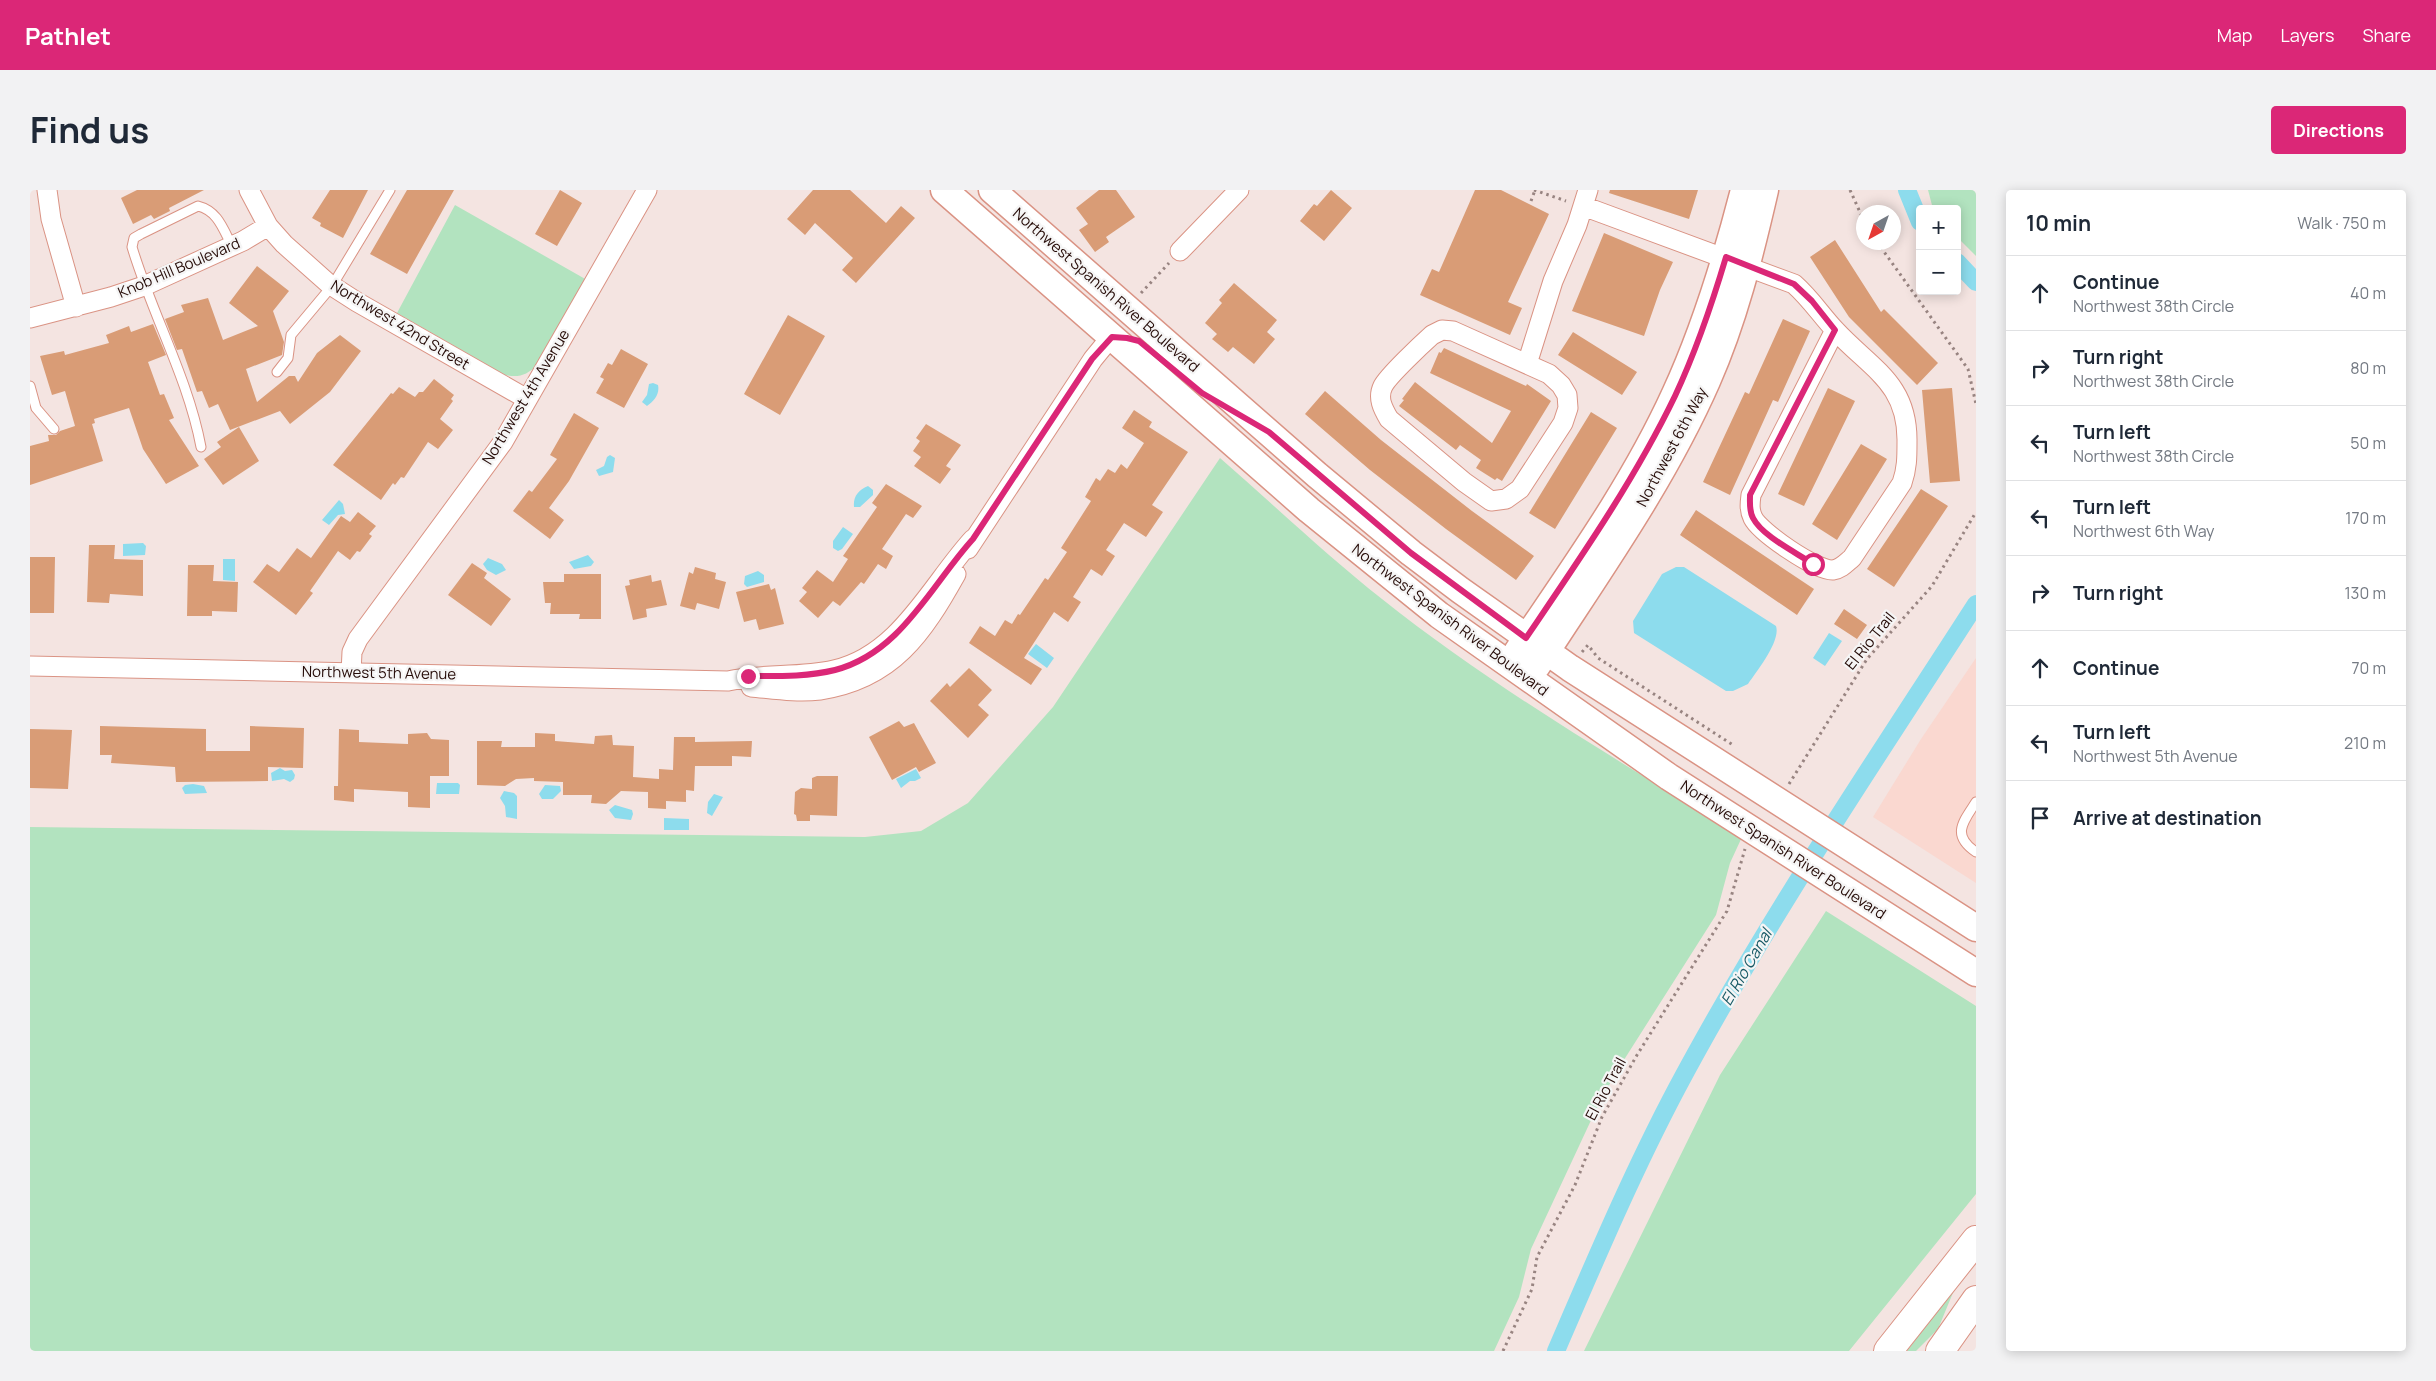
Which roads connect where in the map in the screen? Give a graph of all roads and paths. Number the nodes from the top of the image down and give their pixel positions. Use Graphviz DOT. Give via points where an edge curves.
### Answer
graph roads {
  1 [pos="47,190"];
  2 [pos="249,190"];
  3 [pos="390,190"];
  4 [pos="647,190"];
  5 [pos="944,190"];
  6 [pos="992,190"];
  7 [pos="1240,190"];
  8 [pos="1535,190"];
  9 [pos="1744,190"];
  10 [pos="1765,190"];
  11 [pos="1850,190"];
  12 [pos="1580,199"];
  13 [pos="1531,201"];
  14 [pos="1857,205"];
  15 [pos="268,226"];
  16 [pos="232,246"];
  17 [pos="1883,250"];
  18 [pos="1180,251"];
  19 [pos="1737,261"];
  20 [pos="144,286"];
  21 [pos="332,286"];
  22 [pos="76,307"];
  23 [pos="1127,308"];
  24 [pos="30,318"];
  25 [pos="1835,330"];
  26 [pos="1112,337"];
  27 [pos="1527,364"];
  28 [pos="277,372"];
  29 [pos="30,386"];
  30 [pos="527,400"];
  31 [pos="1976,404"];
  32 [pos="54,429"];
  33 [pos="1269,432"];
  34 [pos="201,447"];
  35 [pos="1976,512"];
  36 [pos="1536,645"];
  37 [pos="30,666"];
  38 [pos="1518,672"];
  39 [pos="351,673"];
  40 [pos="1786,788"];
  41 [pos="1976,802"];
  42 [pos="1746,846"];
  43 [pos="1976,852"];
  44 [pos="1976,928"];
  45 [pos="1976,974"];
  46 [pos="1971,1246"];
  47 [pos="1976,1300"];
  48 [pos="1503,1351"];
  49 [pos="1869,1351"];
  50 [pos="1888,1351"];
  51 [pos="1940,1351"];
  1 -- 22 [label="street" via="51,219"];
  2 -- 15 [label="street, Northwest 42nd Street"];
  3 -- 21 [label="lane"];
  4 -- 30 [label="street, Northwest 4th Avenue"];
  5 -- 26 [label="main road, Northwest Spanish River Boulevard"];
  6 -- 23 [label="main road, Northwest Spanish River Boulevard"];
  7 -- 18 [label="street"];
  8 -- 12 [label="path"];
  8 -- 13 [label="path"];
  9 -- 19 [label="main road, Northwest 6th Way"];
  10 -- 19 [label="main road, Northwest 6th Way"];
  11 -- 14 [label="path"];
  12 -- 19 [label="street"];
  12 -- 27 [label="street"];
  15 -- 16 [label="street, Knob Hill Boulevard"];
  15 -- 21 [label="street, Northwest 42nd Street"];
  16 -- 20 [label="street, Knob Hill Boulevard"];
  16 -- 20 [label="lane" via="216,215 198,206 134,238 132,247"];
  17 -- 31 [label="path" via="1968,369"];
  18 -- 23 [label="path"];
  19 -- 25 [label="street" via="1794,284"];
  19 -- 36 [label="main road, Northwest 6th Way" via="1724,339 1674,448 1626,532"];
  20 -- 22 [label="street, Knob Hill Boulevard"];
  20 -- 34 [label="lane" via="196,420"];
  21 -- 28 [label="lane" via="291,335 288,358"];
  21 -- 30 [label="street, Northwest 42nd Street"];
  22 -- 24 [label="street, Knob Hill Boulevard"];
  23 -- 33 [label="main road, Northwest Spanish River Boulevard"];
  25 -- 25 [label="street" via="1893,388 1908,421 1907,470 1902,484 1852,558 1834,570 1813,564 1760,528 1749,508 1750,495"];
  26 -- 33 [label="main road" via="1139,341 1202,393"];
  26 -- 38 [label="main road, Northwest Spanish River Boulevard" via="1353,547"];
  26 -- 39 [label="street, Northwest 5th Avenue" via="1092,359 973,539 900,631 868,656 835,670 748,676 728,681"];
  27 -- 27 [label="street" via="1549,374 1561,385 1567,395 1568,408 1562,423 1520,488 1506,499 1491,501 1464,482 1389,419 1380,398 1383,386 1426,340 1442,330 1453,331"];
  29 -- 32 [label="lane" via="36,408"];
  30 -- 39 [label="street, Northwest 4th Avenue" via="503,442 358,639 352,652"];
  33 -- 36 [label="main road, Northwest Spanish River Boulevard" via="1405,548"];
  35 -- 40 [label="path, El Rio Trail" via="1932,586 1867,659"];
  36 -- 38 [label="main road, Northwest 6th Way"];
  36 -- 44 [label="main road, Northwest Spanish River Boulevard"];
  37 -- 39 [label="street, Northwest 5th Avenue"];
  38 -- 45 [label="main road, Northwest Spanish River Boulevard" via="1669,777"];
  41 -- 43 [label="lane" via="1962,823 1961,831 1963,840"];
  42 -- 48 [label="path, El Rio Trail" via="1727,911 1637,1055 1602,1118 1576,1185 1537,1257 1532,1289"];
  46 -- 49 [label="highway" via="1909,1301"];
  46 -- 50 [label="highway"];
  47 -- 51 [label="highway"];
}
